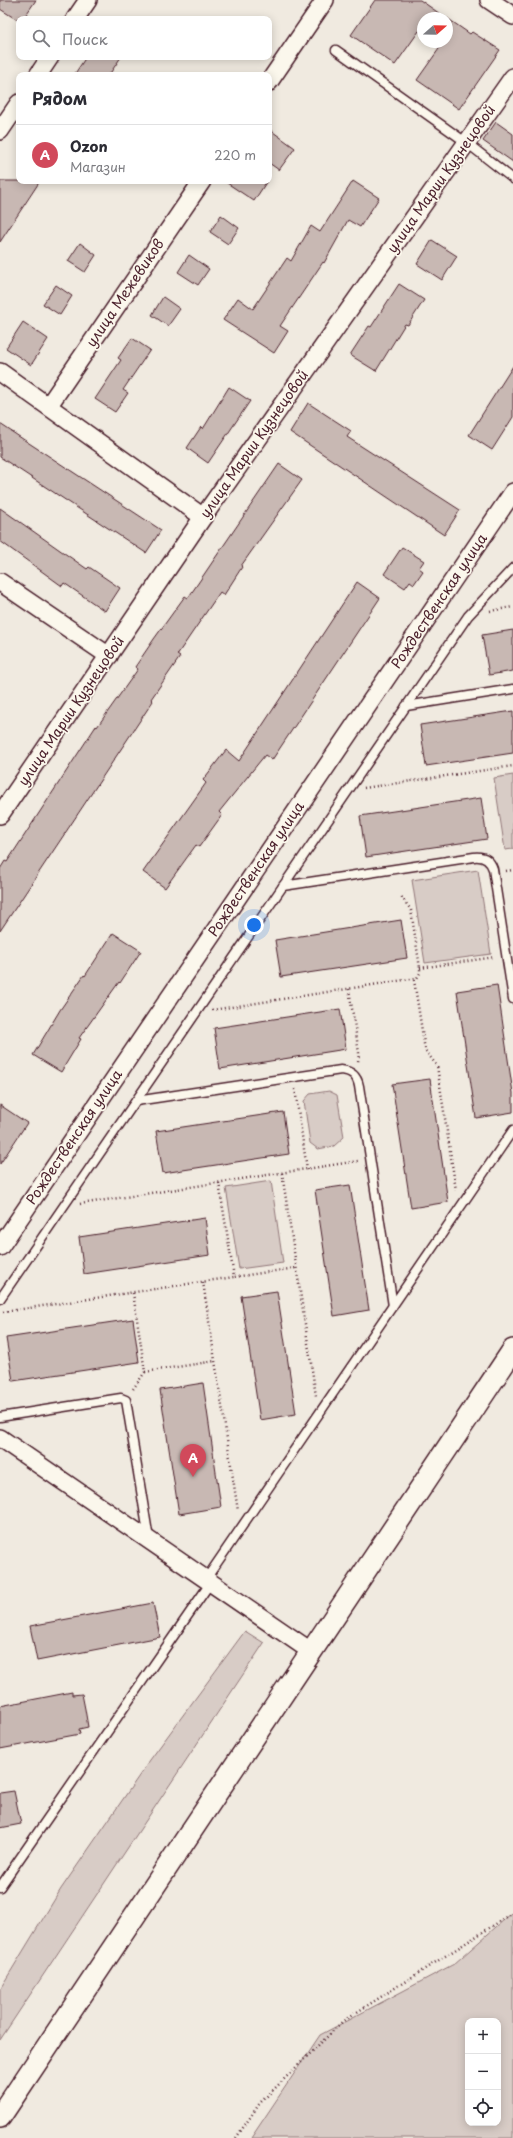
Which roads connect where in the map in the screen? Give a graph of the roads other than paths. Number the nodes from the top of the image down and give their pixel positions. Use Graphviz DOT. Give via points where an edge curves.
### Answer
graph roads {
  1 [pos="88,0"];
  2 [pos="325,0"];
  3 [pos="489,0"];
  4 [pos="77,16"];
  5 [pos="513,16"];
  6 [pos="336,50"];
  7 [pos="48,60"];
  8 [pos="40,72"];
  9 [pos="513,76"];
  10 [pos="272,78"];
  11 [pos="16,108"];
  12 [pos="0,132"];
  13 [pos="467,143"];
  14 [pos="513,179"];
  15 [pos="200,184"];
  16 [pos="0,372"];
  17 [pos="49,405"];
  18 [pos="513,492"];
  19 [pos="203,516"];
  20 [pos="513,568"];
  21 [pos="0,582"];
  22 [pos="109,656"];
  23 [pos="513,690"];
  24 [pos="406,706"];
  25 [pos="0,815"];
  26 [pos="283,886"];
  27 [pos="513,999"];
  28 [pos="136,1101"];
  29 [pos="513,1130"];
  30 [pos="0,1247"];
  31 [pos="0,1299"];
  32 [pos="393,1306"];
  33 [pos="513,1350"];
  34 [pos="0,1417"];
  35 [pos="0,1438"];
  36 [pos="149,1540"];
  37 [pos="208,1581"];
  38 [pos="312,1652"];
  39 [pos="0,1887"];
  40 [pos="0,2117"];
  1 -- 4 [label="street"];
  2 -- 10 [label="street"];
  3 -- 5 [label="street"];
  6 -- 13 [label="lane"];
  7 -- 8 [label="street"];
  9 -- 13 [label="street, улица Марии Кузнецовой"];
  11 -- 12 [label="street"];
  13 -- 14 [label="lane"];
  13 -- 19 [label="street, улица Марии Кузнецовой"];
  15 -- 17 [label="street, улица Межевиков"];
  16 -- 17 [label="street"];
  17 -- 19 [label="street"];
  18 -- 30 [label="street, Рождественская улица"];
  19 -- 22 [label="street, улица Марии Кузнецовой"];
  20 -- 24 [label="lane" via="468,616"];
  21 -- 22 [label="street"];
  22 -- 25 [label="street, улица Марии Кузнецовой"];
  23 -- 24 [label="lane"];
  24 -- 26 [label="lane"];
  26 -- 27 [label="lane" via="474,857 484,858 493,869"];
  26 -- 28 [label="lane"];
  28 -- 31 [label="lane"];
  28 -- 32 [label="lane" via="341,1070 352,1073 358,1080"];
  29 -- 32 [label="lane"];
  32 -- 37 [label="lane" via="240,1528"];
  33 -- 38 [label="street"];
  34 -- 36 [label="lane" via="126,1399"];
  35 -- 36 [label="street"];
  36 -- 37 [label="street"];
  37 -- 38 [label="street"];
  37 -- 39 [label="lane"];
  38 -- 40 [label="street"];
}
